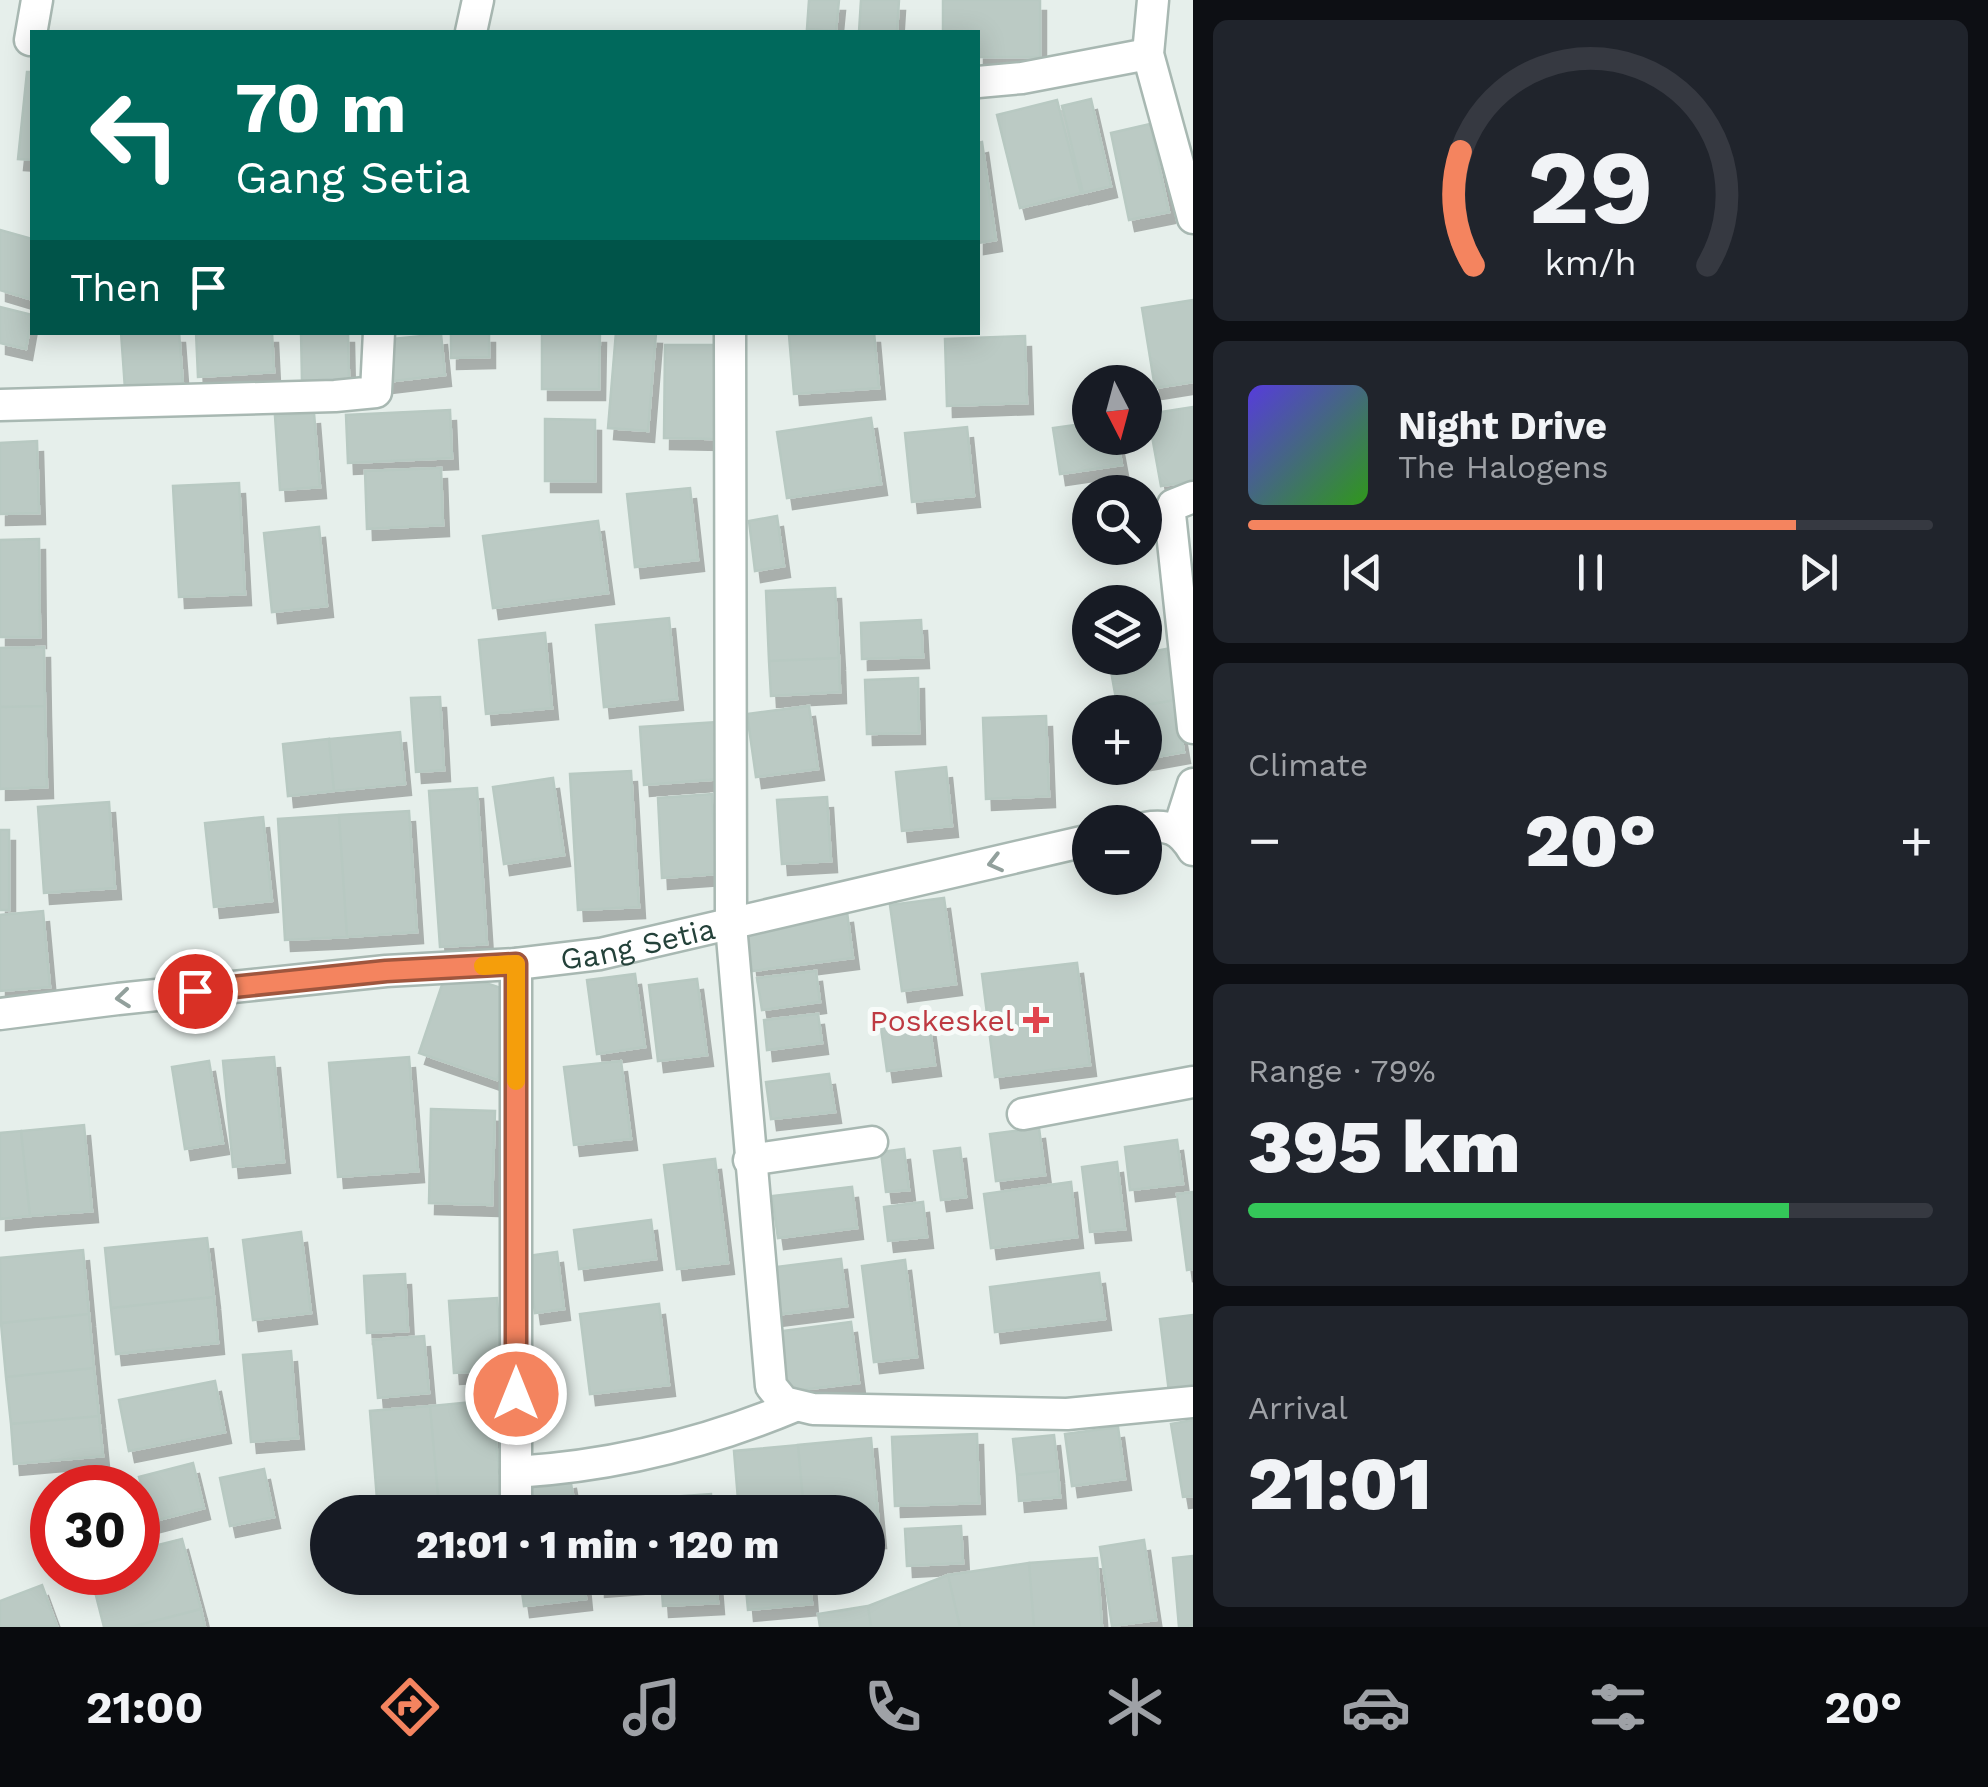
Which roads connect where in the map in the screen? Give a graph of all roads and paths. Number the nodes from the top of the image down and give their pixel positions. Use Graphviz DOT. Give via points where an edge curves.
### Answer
graph roads {
  1 [pos="37,0"];
  2 [pos="478,0"];
  3 [pos="1153,0"];
  4 [pos="472,30"];
  5 [pos="21,39"];
  6 [pos="1148,54"];
  7 [pos="980,82"];
  8 [pos="1193,218"];
  9 [pos="379,335"];
  10 [pos="730,335"];
  11 [pos="0,405"];
  12 [pos="1193,498"];
  13 [pos="1193,728"];
  14 [pos="1193,784"];
  15 [pos="1162,827"];
  16 [pos="1186,840"];
  17 [pos="1072,844"];
  18 [pos="731,926"];
  19 [pos="516,964"];
  20 [pos="0,1014"];
  21 [pos="1193,1082"];
  22 [pos="1023,1114"];
  23 [pos="872,1142"];
  24 [pos="749,1160"];
  25 [pos="1193,1402"];
  26 [pos="794,1406"];
  27 [pos="516,1472"];
  28 [pos="516,1495"];
  1 -- 5 [label="street"];
  2 -- 4 [label="street"];
  3 -- 6 [label="street"];
  6 -- 7 [label="street"];
  6 -- 8 [label="street"];
  9 -- 11 [label="street" via="376,392"];
  10 -- 18 [label="street"];
  12 -- 13 [label="street" via="1173,505 1170,514"];
  14 -- 16 [label="street"];
  15 -- 16 [label="street"];
  17 -- 18 [label="street, Gang Setia, one-way"];
  18 -- 19 [label="street, Gang Setia"];
  18 -- 24 [label="street"];
  19 -- 20 [label="street, Gang Setia, one-way" via="386,971"];
  19 -- 27 [label="street"];
  21 -- 22 [label="street"];
  23 -- 24 [label="street"];
  24 -- 26 [label="street" via="767,1373 778,1398"];
  25 -- 26 [label="street" via="1067,1414"];
  26 -- 27 [label="street" via="689,1446 583,1468"];
  27 -- 28 [label="street"];
}
